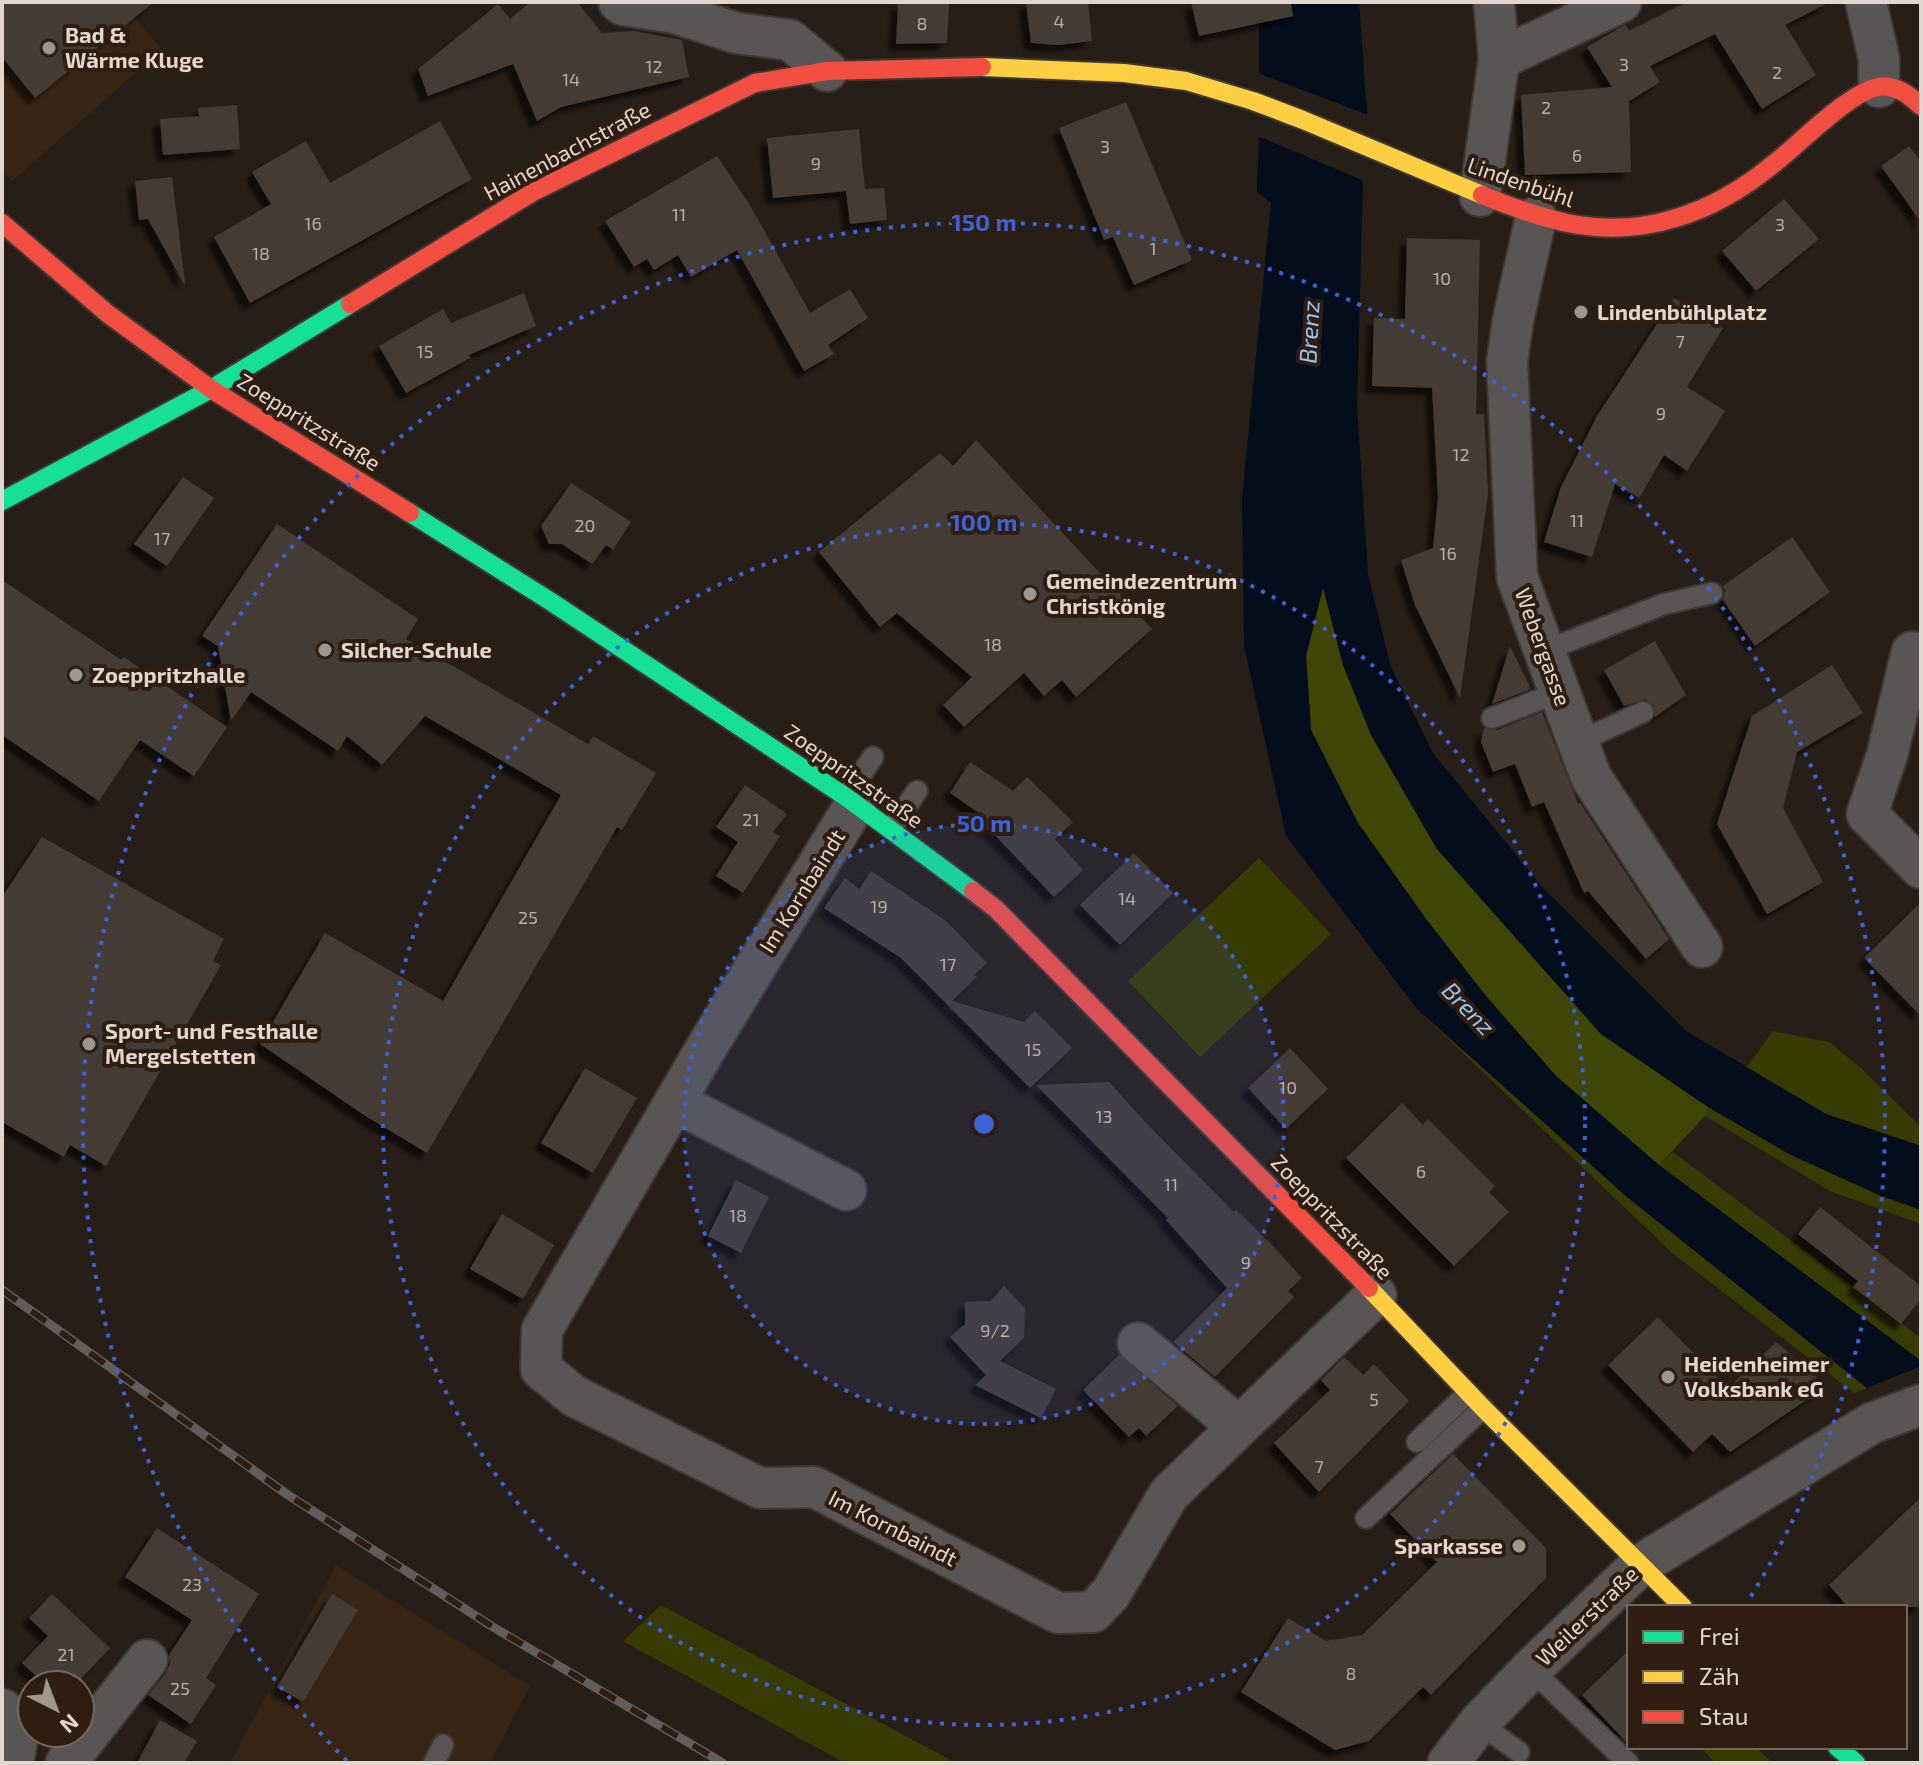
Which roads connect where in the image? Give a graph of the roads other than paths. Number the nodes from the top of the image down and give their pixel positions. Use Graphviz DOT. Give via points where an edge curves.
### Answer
graph roads {
  1 [pos="619,2"];
  2 [pos="1494,2"];
  3 [pos="1621,2"];
  4 [pos="1866,2"];
  5 [pos="1499,59"];
  6 [pos="827,71"];
  7 [pos="1879,87"];
  8 [pos="1219,90"];
  9 [pos="1921,106"];
  10 [pos="1480,196"];
  11 [pos="1536,217"];
  12 [pos="2,223"];
  13 [pos="211,389"];
  14 [pos="2,501"];
  15 [pos="1712,593"];
  16 [pos="1544,651"];
  17 [pos="1912,652"];
  18 [pos="1559,692"];
  19 [pos="1643,712"];
  20 [pos="1492,718"];
  21 [pos="1578,742"];
  22 [pos="873,757"];
  23 [pos="917,791"];
  24 [pos="851,800"];
  25 [pos="891,829"];
  26 [pos="1921,868"];
  27 [pos="1702,947"];
  28 [pos="675,1102"];
  29 [pos="846,1190"];
  30 [pos="1376,1295"];
  31 [pos="1138,1343"];
  32 [pos="1468,1393"];
  33 [pos="1921,1405"];
  34 [pos="1483,1408"];
  35 [pos="1239,1427"];
  36 [pos="1417,1442"];
  37 [pos="1366,1518"];
  38 [pos="1640,1565"];
  39 [pos="1681,1605"];
  40 [pos="147,1660"];
  41 [pos="1531,1669"];
  42 [pos="11,1716"];
  43 [pos="1479,1723"];
  44 [pos="1839,1749"];
  45 [pos="1519,1752"];
  46 [pos="13,1763"];
  47 [pos="65,1763"];
  48 [pos="1448,1763"];
  49 [pos="1628,1763"];
  50 [pos="1856,1763"];
  1 -- 6 [label="street" via="736,33 790,40"];
  2 -- 5 [label="street"];
  3 -- 5 [label="street"];
  4 -- 7 [label="street" via="1879,59"];
  5 -- 10 [label="street"];
  6 -- 8 [label="main road, Hainenbachstraße" via="1000,67 1124,73"];
  6 -- 13 [label="main road, Hainenbachstraße" via="755,83 533,192"];
  7 -- 9 [label="main road" via="1905,92"];
  7 -- 11 [label="main road, Lindenbühl" via="1865,91 1751,180 1692,212 1656,224 1597,230"];
  8 -- 10 [label="main road, Lindenbühl"];
  10 -- 11 [label="main road, Lindenbühl"];
  11 -- 16 [label="street, Webergasse" via="1507,362 1517,577"];
  12 -- 13 [label="main road, Zoeppritzstraße" via="108,314"];
  13 -- 14 [label="main road, Hainenbachstraße"];
  13 -- 24 [label="main road, Zoeppritzstraße" via="550,601"];
  15 -- 16 [label="lane" via="1664,604"];
  16 -- 18 [label="street, Webergasse"];
  17 -- 26 [label="street" via="1867,814"];
  18 -- 20 [label="lane"];
  18 -- 21 [label="street, Webergasse"];
  19 -- 21 [label="lane"];
  21 -- 27 [label="street, Webergasse" via="1591,777"];
  22 -- 24 [label="lane"];
  23 -- 25 [label="lane"];
  24 -- 25 [label="main road, Zoeppritzstraße"];
  24 -- 28 [label="street, Im Kornbaindt"];
  25 -- 30 [label="main road, Zoeppritzstraße" via="996,909"];
  28 -- 29 [label="street"];
  28 -- 35 [label="street, Im Kornbaindt" via="542,1330 541,1369 574,1396 760,1488 814,1487 1058,1613 1093,1612 1111,1593 1169,1494"];
  30 -- 32 [label="main road, Zoeppritzstraße"];
  30 -- 35 [label="street, Im Kornbaindt"];
  31 -- 35 [label="street"];
  32 -- 34 [label="main road, Zoeppritzstraße"];
  32 -- 36 [label="lane"];
  33 -- 38 [label="street, Weilerstraße" via="1872,1423"];
  34 -- 37 [label="lane"];
  34 -- 38 [label="main road, Zoeppritzstraße"];
  38 -- 39 [label="main road, Zoeppritzstraße"];
  38 -- 41 [label="street, Weilerstraße"];
  40 -- 47 [label="street"];
  41 -- 43 [label="street, Weilerstraße"];
  41 -- 49 [label="lane"];
  42 -- 46 [label="street"];
  42 -- 47 [label="street"];
  43 -- 45 [label="lane"];
  43 -- 48 [label="street, Weilerstraße"];
  44 -- 50 [label="main road"];
}
